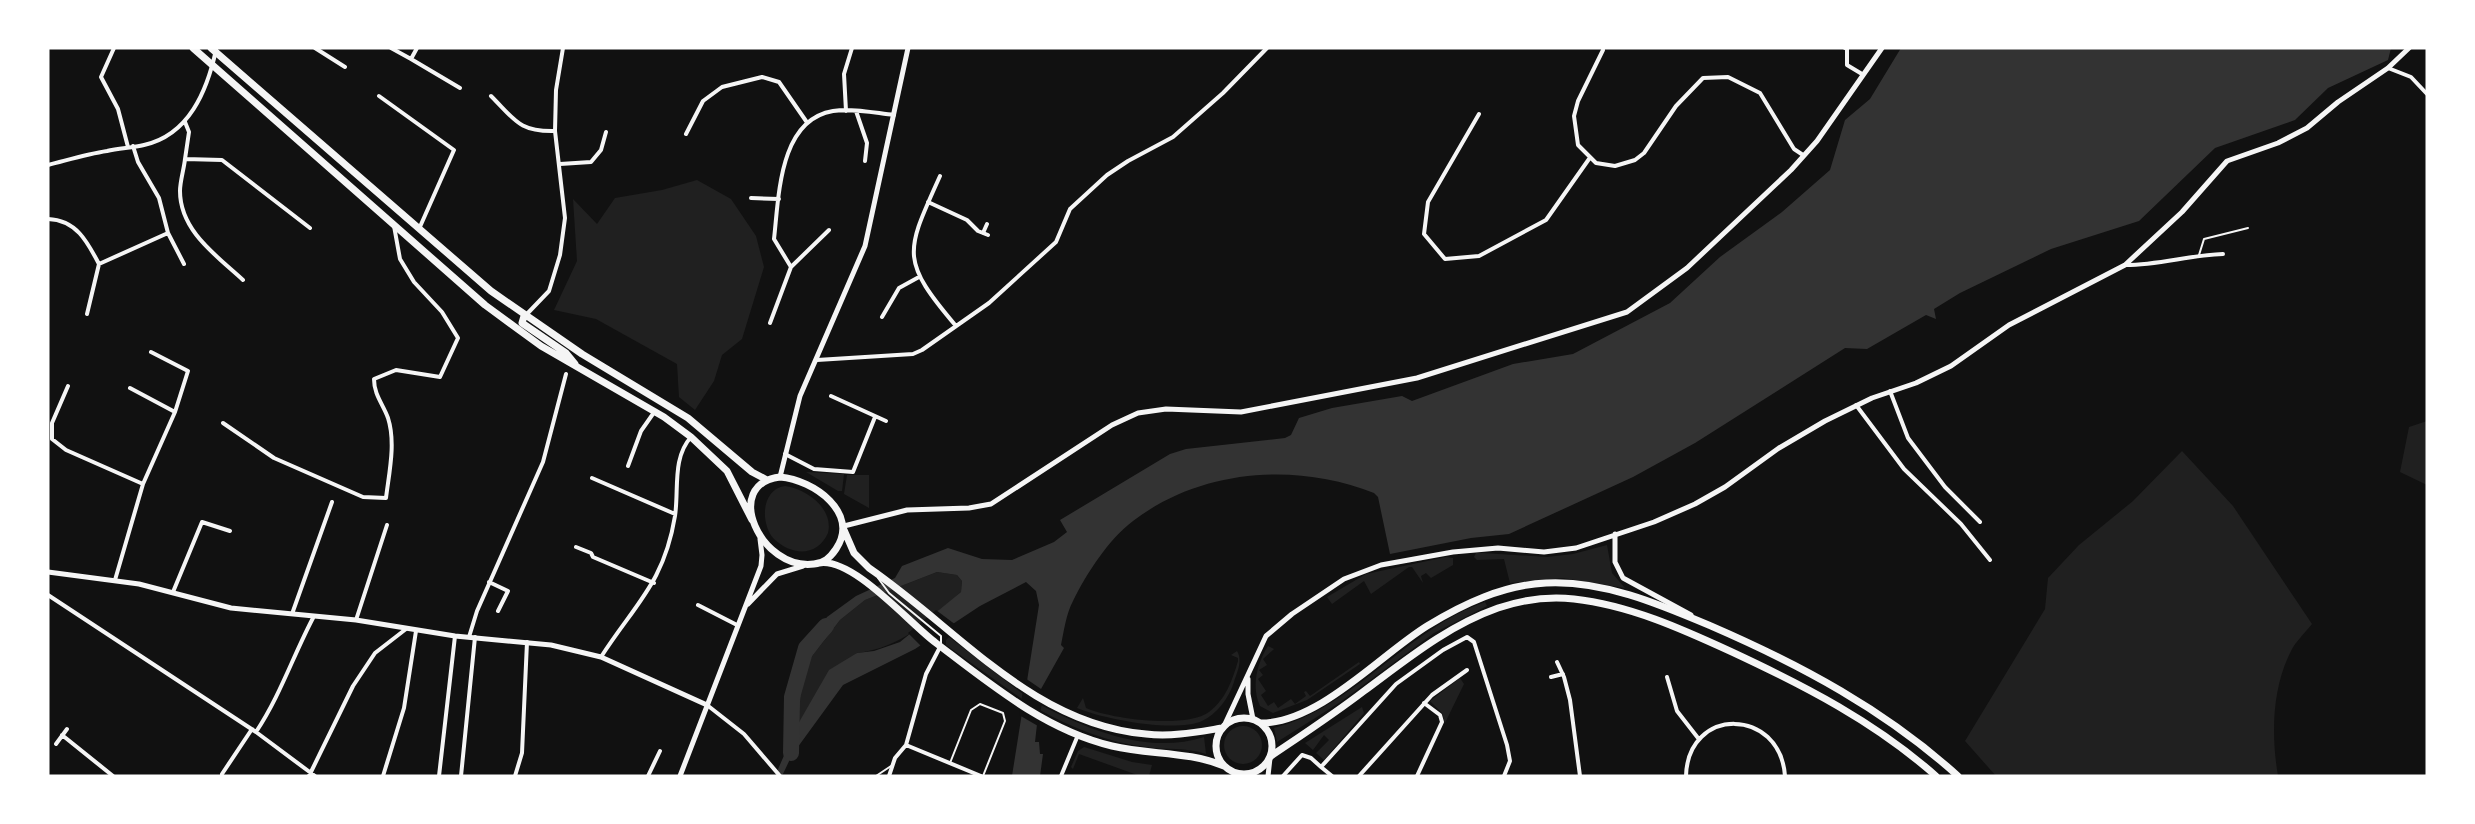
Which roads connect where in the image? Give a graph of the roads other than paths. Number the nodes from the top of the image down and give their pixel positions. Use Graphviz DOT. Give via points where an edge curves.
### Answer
graph roads {
  1 [pos="114,48"];
  2 [pos="193,48"];
  3 [pos="315,48"];
  4 [pos="391,48"];
  5 [pos="417,48"];
  6 [pos="562,48"];
  7 [pos="852,48"];
  8 [pos="908,48"];
  9 [pos="1267,48"];
  10 [pos="1847,48"];
  11 [pos="1882,48"];
  12 [pos="2409,48"];
  13 [pos="214,49"];
  14 [pos="1603,50"];
  15 [pos="411,59"];
  16 [pos="212,67"];
  17 [pos="345,67"];
  18 [pos="2388,68"];
  19 [pos="1862,74"];
  20 [pos="460,88"];
  21 [pos="2427,94"];
  22 [pos="379,96"];
  23 [pos="491,96"];
  24 [pos="846,111"];
  25 [pos="856,111"];
  26 [pos="1479,114"];
  27 [pos="894,115"];
  28 [pos="185,122"];
  29 [pos="806,122"];
  30 [pos="555,131"];
  31 [pos="606,132"];
  32 [pos="686,134"];
  33 [pos="130,147"];
  34 [pos="1803,155"];
  35 [pos="185,159"];
  36 [pos="1589,159"];
  37 [pos="865,161"];
  38 [pos="560,164"];
  39 [pos="48,165"];
  40 [pos="940,176"];
  41 [pos="751,198"];
  42 [pos="779,199"];
  43 [pos="928,202"];
  44 [pos="48,219"];
  45 [pos="987,224"];
  46 [pos="394,226"];
  47 [pos="309,228"];
  48 [pos="2248,228"];
  49 [pos="419,229"];
  50 [pos="829,230"];
  51 [pos="168,233"];
  52 [pos="2223,254"];
  53 [pos="2199,255"];
  54 [pos="99,264"];
  55 [pos="184,264"];
  56 [pos="2125,265"];
  57 [pos="791,267"];
  58 [pos="919,277"];
  59 [pos="243,280"];
  60 [pos="87,314"];
  61 [pos="524,316"];
  62 [pos="882,317"];
  63 [pos="770,323"];
  64 [pos="956,326"];
  65 [pos="151,352"];
  66 [pos="817,360"];
  67 [pos="580,370"];
  68 [pos="566,374"];
  69 [pos="68,386"];
  70 [pos="130,388"];
  71 [pos="1890,391"];
  72 [pos="831,396"];
  73 [pos="1856,405"];
  74 [pos="655,411"];
  75 [pos="175,412"];
  76 [pos="875,417"];
  77 [pos="886,421"];
  78 [pos="223,423"];
  79 [pos="691,437"];
  80 [pos="784,454"];
  81 [pos="628,466"];
  82 [pos="780,477"];
  83 [pos="592,478"];
  84 [pos="767,480"];
  85 [pos="143,484"];
  86 [pos="332,502"];
  87 [pos="675,514"];
  88 [pos="752,520"];
  89 [pos="1980,522"];
  90 [pos="387,525"];
  91 [pos="844,528"];
  92 [pos="230,531"];
  93 [pos="1615,534"];
  94 [pos="760,539"];
  95 [pos="576,546"];
  96 [pos="1990,560"];
  97 [pos="819,563"];
  98 [pos="803,566"];
  99 [pos="871,570"];
  100 [pos="48,572"];
  101 [pos="115,580"];
  102 [pos="489,582"];
  103 [pos="654,583"];
  104 [pos="173,592"];
  105 [pos="48,595"];
  106 [pos="698,605"];
  107 [pos="745,607"];
  108 [pos="498,611"];
  109 [pos="292,614"];
  110 [pos="314,618"];
  111 [pos="356,621"];
  112 [pos="1702,622"];
  113 [pos="737,625"];
  114 [pos="406,629"];
  115 [pos="416,630"];
  116 [pos="455,636"];
  117 [pos="472,637"];
  118 [pos="527,641"];
  119 [pos="938,644"];
  120 [pos="601,657"];
  121 [pos="1557,662"];
  122 [pos="1467,670"];
  123 [pos="1249,672"];
  124 [pos="1563,674"];
  125 [pos="1551,677"];
  126 [pos="1667,677"];
  127 [pos="1424,703"];
  128 [pos="707,705"];
  129 [pos="1253,719"];
  130 [pos="1261,723"];
  131 [pos="1223,727"];
  132 [pos="67,729"];
  133 [pos="254,731"];
  134 [pos="63,735"];
  135 [pos="1078,735"];
  136 [pos="1698,738"];
  137 [pos="56,744"];
  138 [pos="906,745"];
  139 [pos="660,751"];
  140 [pos="1270,757"];
  141 [pos="950,763"];
  142 [pos="891,766"];
  143 [pos="1224,766"];
  144 [pos="1322,767"];
  145 [pos="222,774"];
  146 [pos="310,774"];
  147 [pos="1237,774"];
  148 [pos="113,776"];
  149 [pos="315,776"];
  150 [pos="383,776"];
  151 [pos="439,776"];
  152 [pos="461,776"];
  153 [pos="515,776"];
  154 [pos="648,776"];
  155 [pos="680,776"];
  156 [pos="780,776"];
  157 [pos="876,776"];
  158 [pos="890,776"];
  159 [pos="982,776"];
  160 [pos="1061,776"];
  161 [pos="1268,776"];
  162 [pos="1283,776"];
  163 [pos="1332,776"];
  164 [pos="1359,776"];
  165 [pos="1417,776"];
  166 [pos="1504,776"];
  167 [pos="1580,776"];
  168 [pos="1686,776"];
  169 [pos="1785,776"];
  170 [pos="1936,776"];
  171 [pos="1958,776"];
  1 -- 33 [label="street" via="101,76 118,109"];
  2 -- 16 [label="highway"];
  3 -- 17 [label="street"];
  4 -- 15 [label="street"];
  5 -- 15 [label="street"];
  6 -- 30 [label="street"];
  7 -- 24 [label="street" via="844,74"];
  8 -- 27 [label="street"];
  9 -- 64 [label="street" via="1173,137 1107,175 1071,209 1056,242"];
  10 -- 19 [label="street" via="1847,65"];
  11 -- 19 [label="street"];
  12 -- 18 [label="street"];
  13 -- 16 [label="street"];
  13 -- 49 [label="highway"];
  14 -- 36 [label="street" via="1574,116 1578,145"];
  15 -- 20 [label="street"];
  16 -- 28 [label="street"];
  16 -- 46 [label="highway"];
  18 -- 21 [label="street" via="2410,77"];
  18 -- 56 [label="street" via="2307,128 2227,161 2182,212"];
  19 -- 34 [label="street" via="1817,141"];
  22 -- 49 [label="street" via="454,150"];
  23 -- 30 [label="street" via="523,127"];
  24 -- 25 [label="street"];
  24 -- 29 [label="street" via="833,111"];
  25 -- 27 [label="street"];
  25 -- 37 [label="street" via="867,143"];
  26 -- 36 [label="street" via="1428,202 1424,234 1445,259 1479,256 1546,220"];
  27 -- 66 [label="street" via="865,246"];
  28 -- 33 [label="street" via="158,140"];
  28 -- 35 [label="street" via="189,132"];
  29 -- 32 [label="street" via="779,82 762,77 722,87 703,100"];
  29 -- 42 [label="street" via="789,151"];
  30 -- 38 [label="street"];
  31 -- 38 [label="street" via="601,150 591,162"];
  33 -- 39 [label="street"];
  33 -- 51 [label="street" via="159,198"];
  34 -- 36 [label="street" via="1794,149 1760,93 1728,77 1703,78 1676,105 1644,153 1635,160 1615,166"];
  34 -- 91 [label="street" via="1688,268 1627,312 1417,378 1241,412 1138,412 993,503 969,508 907,510"];
  35 -- 47 [label="street" via="222,160"];
  35 -- 59 [label="street" via="180,191 195,235"];
  38 -- 61 [label="street" via="565,218 560,255 549,291"];
  40 -- 43 [label="street"];
  41 -- 42 [label="street"];
  42 -- 57 [label="street" via="774,239"];
  43 -- 45 [label="street" via="967,220 986,234"];
  43 -- 58 [label="street" via="913,246"];
  44 -- 54 [label="street" via="62,219 87,239"];
  46 -- 67 [label="highway" via="501,317"];
  46 -- 78 [label="street" via="400,259 458,338 440,376 396,370 374,379 374,391 388,420 392,452 386,498 363,497 274,458"];
  48 -- 53 [label="lane" via="2204,239"];
  49 -- 61 [label="highway"];
  50 -- 57 [label="street"];
  51 -- 54 [label="street"];
  51 -- 55 [label="street"];
  52 -- 53 [label="street"];
  53 -- 56 [label="street" via="2150,265"];
  54 -- 60 [label="street"];
  56 -- 71 [label="street" via="2009,325 1951,366"];
  57 -- 63 [label="street"];
  58 -- 62 [label="street" via="899,288"];
  58 -- 64 [label="street"];
  61 -- 67 [label="highway" via="522,322 566,353"];
  61 -- 84 [label="highway" via="679,412"];
  64 -- 66 [label="street" via="913,354"];
  65 -- 75 [label="street" via="189,370"];
  66 -- 80 [label="street" via="800,396"];
  67 -- 74 [label="highway"];
  68 -- 102 [label="street" via="543,462"];
  69 -- 85 [label="street" via="52,423 52,439 57,445"];
  70 -- 75 [label="street"];
  71 -- 73 [label="street"];
  71 -- 89 [label="street" via="1908,438 1945,486"];
  72 -- 76 [label="street"];
  73 -- 93 [label="street" via="1779,448 1695,504"];
  73 -- 96 [label="street" via="1904,469"];
  74 -- 79 [label="highway"];
  74 -- 81 [label="street" via="642,429"];
  75 -- 85 [label="street"];
  76 -- 77 [label="street"];
  76 -- 80 [label="street" via="853,472 814,469"];
  79 -- 87 [label="street" via="680,458"];
  79 -- 88 [label="highway" via="727,471"];
  80 -- 82 [label="street"];
  82 -- 84 [label="highway"];
  82 -- 91 [label="highway" via="814,489 835,508"];
  83 -- 87 [label="street"];
  84 -- 88 [label="highway" via="758,487 753,499"];
  85 -- 101 [label="street"];
  86 -- 109 [label="street"];
  87 -- 103 [label="street"];
  88 -- 94 [label="highway"];
  90 -- 111 [label="street"];
  91 -- 97 [label="highway" via="833,553"];
  91 -- 99 [label="highway" via="858,559"];
  92 -- 104 [label="street" via="202,522"];
  93 -- 112 [label="street" via="1615,562 1623,578"];
  93 -- 123 [label="street" via="1565,550 1482,549 1444,553 1382,565 1344,579 1271,630"];
  94 -- 98 [label="highway"];
  94 -- 107 [label="street" via="760,567"];
  95 -- 103 [label="street"];
  97 -- 98 [label="highway"];
  97 -- 119 [label="highway" via="834,563 849,570"];
  98 -- 107 [label="street" via="777,574"];
  99 -- 119 [label="lane" via="889,593 940,636"];
  99 -- 131 [label="highway" via="1022,687 1086,722 1130,732 1178,735"];
  100 -- 101 [label="street"];
  101 -- 104 [label="street"];
  102 -- 108 [label="street" via="508,591"];
  102 -- 117 [label="street" via="470,627"];
  103 -- 120 [label="street"];
  104 -- 109 [label="street" via="231,608"];
  105 -- 133 [label="street"];
  106 -- 113 [label="street"];
  107 -- 113 [label="street"];
  109 -- 110 [label="street"];
  110 -- 111 [label="street"];
  110 -- 133 [label="street" via="292,657 275,703"];
  111 -- 114 [label="street"];
  112 -- 130 [label="highway" via="1657,603 1601,588 1561,583 1513,588 1482,598 1427,626 1303,712 1273,723"];
  112 -- 171 [label="highway" via="1855,697 1906,731"];
  113 -- 128 [label="street"];
  114 -- 115 [label="street"];
  114 -- 146 [label="street" via="375,653 353,687"];
  115 -- 116 [label="street"];
  115 -- 150 [label="street" via="404,708"];
  116 -- 117 [label="street"];
  116 -- 151 [label="street"];
  117 -- 118 [label="street"];
  117 -- 152 [label="street"];
  118 -- 120 [label="street"];
  118 -- 153 [label="street" via="522,753"];
  119 -- 135 [label="highway" via="1019,704"];
  119 -- 138 [label="street"];
  120 -- 128 [label="street"];
  121 -- 124 [label="street"];
  122 -- 127 [label="street"];
  123 -- 129 [label="street" via="1247,686"];
  123 -- 131 [label="street"];
  124 -- 125 [label="street"];
  124 -- 167 [label="street"];
  126 -- 136 [label="street" via="1677,711"];
  127 -- 164 [label="street"];
  127 -- 165 [label="street" via="1440,715 1442,722"];
  128 -- 155 [label="street"];
  128 -- 156 [label="street" via="744,734"];
  129 -- 130 [label="highway"];
  129 -- 131 [label="highway" via="1234,719"];
  130 -- 140 [label="highway" via="1272,740"];
  131 -- 143 [label="highway" via="1216,747"];
  132 -- 134 [label="street"];
  133 -- 145 [label="street"];
  133 -- 146 [label="street"];
  134 -- 137 [label="street"];
  134 -- 148 [label="street"];
  135 -- 143 [label="highway" via="1134,751 1199,757"];
  135 -- 160 [label="street"];
  136 -- 168 [label="street"];
  136 -- 169 [label="street" via="1717,726 1742,723 1765,732 1784,762"];
  138 -- 141 [label="street"];
  138 -- 142 [label="street"];
  139 -- 154 [label="street"];
  140 -- 147 [label="highway" via="1253,773"];
  140 -- 161 [label="street"];
  140 -- 170 [label="highway" via="1456,627 1514,603 1545,598 1573,599 1649,617 1799,684 1870,725"];
  141 -- 159 [label="street"];
  141 -- 159 [label="lane" via="971,710 980,704 991,707 1003,713 1005,721"];
  142 -- 157 [label="lane"];
  142 -- 158 [label="street"];
  143 -- 147 [label="highway"];
  144 -- 162 [label="street" via="1302,755"];
  144 -- 163 [label="street"];
  144 -- 166 [label="street" via="1368,712 1405,676 1462,638 1470,637 1509,751"];
  146 -- 149 [label="street"];
}
